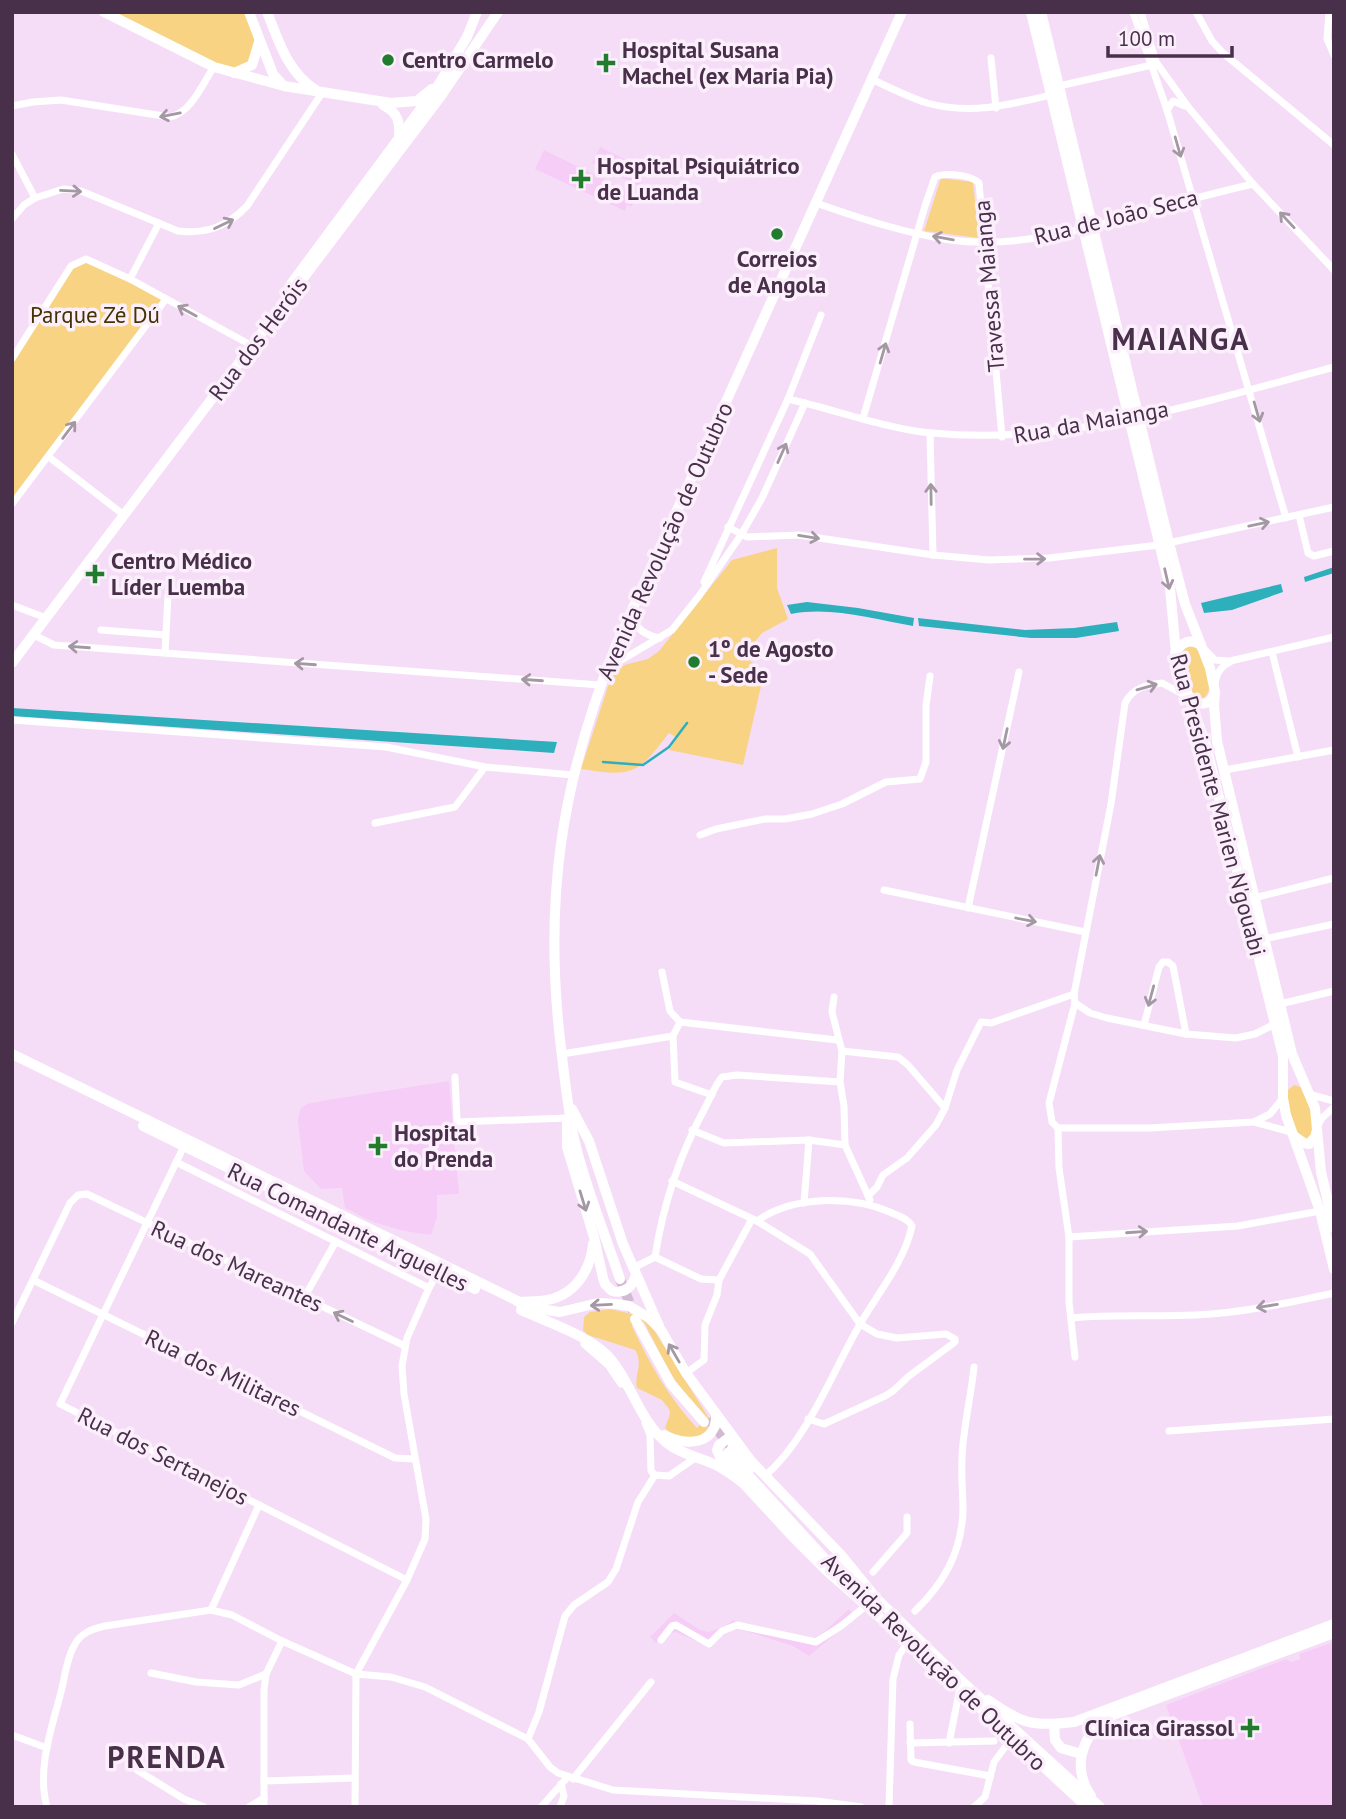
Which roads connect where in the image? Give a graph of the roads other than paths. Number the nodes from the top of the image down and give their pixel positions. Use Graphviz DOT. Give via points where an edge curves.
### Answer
graph roads {
  1 [pos="104,12"];
  2 [pos="248,12"];
  3 [pos="267,12"];
  4 [pos="477,12"];
  5 [pos="498,12"];
  6 [pos="902,12"];
  7 [pos="1031,12"];
  8 [pos="1041,12"];
  9 [pos="1133,12"];
  10 [pos="1141,12"];
  11 [pos="1196,12"];
  12 [pos="1329,12"];
  13 [pos="259,39"];
  14 [pos="281,46"];
  15 [pos="264,53"];
  16 [pos="1334,55"];
  17 [pos="991,58"];
  18 [pos="1154,63"];
  19 [pos="214,67"];
  20 [pos="233,73"];
  21 [pos="871,79"];
  22 [pos="439,83"];
  23 [pos="284,86"];
  24 [pos="1059,86"];
  25 [pos="322,93"];
  26 [pos="1051,95"];
  27 [pos="376,102"];
  28 [pos="12,106"];
  29 [pos="996,108"];
  30 [pos="1189,108"];
  31 [pos="1167,110"];
  32 [pos="399,139"];
  33 [pos="1334,145"];
  34 [pos="12,154"];
  35 [pos="1253,184"];
  36 [pos="35,198"];
  37 [pos="1193,198"];
  38 [pos="816,203"];
  39 [pos="12,219"];
  40 [pos="159,223"];
  41 [pos="1088,227"];
  42 [pos="917,233"];
  43 [pos="985,242"];
  44 [pos="1334,270"];
  45 [pos="130,279"];
  46 [pos="166,299"];
  47 [pos="821,315"];
  48 [pos="247,344"];
  49 [pos="12,359"];
  50 [pos="1334,367"];
  51 [pos="1250,389"];
  52 [pos="788,399"];
  53 [pos="805,403"];
  54 [pos="1134,417"];
  55 [pos="863,418"];
  56 [pos="930,433"];
  57 [pos="1002,437"];
  58 [pos="49,457"];
  59 [pos="12,504"];
  60 [pos="1334,507"];
  61 [pos="120,512"];
  62 [pos="1299,515"];
  63 [pos="1286,518"];
  64 [pos="729,527"];
  65 [pos="741,535"];
  66 [pos="1164,544"];
  67 [pos="1334,551"];
  68 [pos="933,555"];
  69 [pos="168,596"];
  70 [pos="699,596"];
  71 [pos="12,605"];
  72 [pos="630,615"];
  73 [pos="41,616"];
  74 [pos="102,630"];
  75 [pos="34,635"];
  76 [pos="166,635"];
  77 [pos="1334,637"];
  78 [pos="661,638"];
  79 [pos="1201,645"];
  80 [pos="1272,652"];
  81 [pos="165,653"];
  82 [pos="1175,653"];
  83 [pos="12,654"];
  84 [pos="1230,661"];
  85 [pos="12,663"];
  86 [pos="606,670"];
  87 [pos="1019,672"];
  88 [pos="930,676"];
  89 [pos="600,685"];
  90 [pos="1215,692"];
  91 [pos="1190,699"];
  92 [pos="12,720"];
  93 [pos="1334,750"];
  94 [pos="1298,757"];
  95 [pos="485,767"];
  96 [pos="1225,770"];
  97 [pos="573,775"];
  98 [pos="375,823"];
  99 [pos="700,835"];
  100 [pos="1334,878"];
  101 [pos="884,890"];
  102 [pos="1254,898"];
  103 [pos="968,908"];
  104 [pos="1334,924"];
  105 [pos="1085,932"];
  106 [pos="1264,939"];
  107 [pos="662,972"];
  108 [pos="1334,991"];
  109 [pos="1074,994"];
  110 [pos="834,996"];
  111 [pos="1075,1003"];
  112 [pos="1280,1004"];
  113 [pos="680,1022"];
  114 [pos="1143,1024"];
  115 [pos="1275,1024"];
  116 [pos="1186,1034"];
  117 [pos="673,1036"];
  118 [pos="837,1040"];
  119 [pos="842,1051"];
  120 [pos="12,1054"];
  121 [pos="562,1054"];
  122 [pos="12,1062"];
  123 [pos="455,1077"];
  124 [pos="840,1082"];
  125 [pos="1308,1090"];
  126 [pos="712,1095"];
  127 [pos="1283,1098"];
  128 [pos="567,1100"];
  129 [pos="1334,1101"];
  130 [pos="1334,1107"];
  131 [pos="945,1108"];
  132 [pos="567,1118"];
  133 [pos="1254,1122"];
  134 [pos="1318,1126"];
  135 [pos="1058,1128"];
  136 [pos="692,1130"];
  137 [pos="1292,1132"];
  138 [pos="809,1140"];
  139 [pos="845,1145"];
  140 [pos="184,1146"];
  141 [pos="176,1162"];
  142 [pos="672,1181"];
  143 [pos="870,1200"];
  144 [pos="804,1203"];
  145 [pos="1328,1209"];
  146 [pos="755,1220"];
  147 [pos="147,1223"];
  148 [pos="1334,1228"];
  149 [pos="594,1237"];
  150 [pos="1069,1237"];
  151 [pos="336,1241"];
  152 [pos="655,1257"];
  153 [pos="1334,1269"];
  154 [pos="438,1272"];
  155 [pos="629,1275"];
  156 [pos="33,1280"];
  157 [pos="719,1280"];
  158 [pos="429,1288"];
  159 [pos="1334,1293"];
  160 [pos="304,1298"];
  161 [pos="517,1302"];
  162 [pos="103,1314"];
  163 [pos="638,1318"];
  164 [pos="1071,1318"];
  165 [pos="12,1323"];
  166 [pos="860,1324"];
  167 [pos="661,1330"];
  168 [pos="570,1333"];
  169 [pos="405,1346"];
  170 [pos="1074,1357"];
  171 [pos="974,1367"];
  172 [pos="686,1373"];
  173 [pos="709,1419"];
  174 [pos="808,1419"];
  175 [pos="1334,1419"];
  176 [pos="652,1427"];
  177 [pos="1169,1431"];
  178 [pos="733,1448"];
  179 [pos="695,1458"];
  180 [pos="415,1459"];
  181 [pos="655,1475"];
  182 [pos="765,1476"];
  183 [pos="743,1483"];
  184 [pos="259,1505"];
  185 [pos="906,1517"];
  186 [pos="873,1572"];
  187 [pos="407,1580"];
  188 [pos="872,1601"];
  189 [pos="211,1611"];
  190 [pos="915,1611"];
  191 [pos="1334,1624"];
  192 [pos="1334,1633"];
  193 [pos="661,1640"];
  194 [pos="282,1641"];
  195 [pos="909,1641"];
  196 [pos="151,1674"];
  197 [pos="266,1674"];
  198 [pos="356,1674"];
  199 [pos="651,1682"];
  200 [pos="964,1687"];
  201 [pos="910,1724"];
  202 [pos="1054,1724"];
  203 [pos="12,1735"];
  204 [pos="1012,1738"];
  205 [pos="528,1739"];
  206 [pos="994,1741"];
  207 [pos="949,1742"];
  208 [pos="910,1743"];
  209 [pos="47,1748"];
  210 [pos="1081,1754"];
  211 [pos="137,1770"];
  212 [pos="990,1776"];
  213 [pos="355,1778"];
  214 [pos="567,1780"];
  215 [pos="264,1781"];
  216 [pos="264,1802"];
  217 [pos="1076,1802"];
  218 [pos="47,1807"];
  219 [pos="204,1807"];
  220 [pos="249,1807"];
  221 [pos="355,1807"];
  222 [pos="541,1807"];
  223 [pos="560,1807"];
  224 [pos="861,1807"];
  225 [pos="889,1807"];
  226 [pos="974,1807"];
  227 [pos="1087,1807"];
  228 [pos="1100,1807"];
  1 -- 19 [label="street"];
  2 -- 13 [label="street"];
  3 -- 14 [label="street"];
  4 -- 22 [label="main road, Rua dos Heróis"];
  5 -- 75 [label="main road, Rua dos Heróis" via="442,96"];
  6 -- 21 [label="street, Avenida Revolução de Outubro"];
  7 -- 26 [label="street, Rua Presidente Marien N'gouabi"];
  8 -- 24 [label="street, Rua Presidente Marien N'gouabi"];
  9 -- 18 [label="street"];
  10 -- 18 [label="street"];
  11 -- 33 [label="street" via="1223,53"];
  12 -- 16 [label="street" via="1327,39"];
  13 -- 15 [label="street"];
  13 -- 20 [label="street" via="252,65"];
  14 -- 15 [label="street" via="274,54"];
  14 -- 25 [label="street" via="296,74"];
  15 -- 23 [label="street"];
  17 -- 29 [label="street"];
  18 -- 24 [label="street"];
  18 -- 30 [label="street"];
  18 -- 31 [label="street"];
  19 -- 20 [label="street"];
  19 -- 28 [label="street, one-way" via="184,111 170,117 61,100"];
  20 -- 23 [label="street"];
  21 -- 29 [label="street" via="944,107"];
  21 -- 38 [label="street, Avenida Revolução de Outubro"];
  22 -- 27 [label="street" via="411,103"];
  22 -- 32 [label="main road, Rua dos Heróis"];
  23 -- 25 [label="street"];
  24 -- 41 [label="street, Rua Presidente Marien N'gouabi"];
  25 -- 27 [label="street"];
  40 -- 25 [label="street, one-way" via="177,231 209,231 236,218"];
  26 -- 29 [label="street"];
  26 -- 41 [label="street, Rua Presidente Marien N'gouabi"];
  27 -- 32 [label="street" via="396,114"];
  30 -- 31 [label="street" via="1172,101"];
  30 -- 35 [label="street"];
  31 -- 37 [label="street, one-way"];
  32 -- 48 [label="main road, Rua dos Heróis"];
  34 -- 36 [label="street"];
  35 -- 37 [label="street, Rua de João Seca"];
  44 -- 35 [label="street, one-way"];
  36 -- 39 [label="street"];
  36 -- 40 [label="street, one-way" via="64,189 82,191"];
  37 -- 41 [label="street, Rua de João Seca"];
  37 -- 51 [label="street"];
  38 -- 42 [label="street, Rua de João Seca"];
  38 -- 72 [label="street, Avenida Revolução de Outubro"];
  40 -- 45 [label="street"];
  41 -- 43 [label="street, Rua de João Seca" via="1034,239"];
  41 -- 54 [label="street, Rua Presidente Marien N'gouabi"];
  43 -- 42 [label="street, Rua de João Seca, one-way"];
  42 -- 43 [label="street, Travessa Maianga" via="934,180 942,174 978,180"];
  55 -- 42 [label="street, Travessa Maianga, one-way"];
  43 -- 57 [label="street, Travessa Maianga"];
  45 -- 46 [label="street"];
  45 -- 49 [label="street" via="91,260 75,263"];
  48 -- 46 [label="street, one-way"];
  58 -- 46 [label="street, one-way"];
  47 -- 52 [label="street"];
  48 -- 61 [label="main road, Rua dos Heróis"];
  50 -- 51 [label="street, Rua da Maianga"];
  51 -- 54 [label="street, Rua da Maianga"];
  51 -- 63 [label="street, one-way"];
  52 -- 53 [label="street, Rua da Maianga"];
  52 -- 64 [label="street"];
  53 -- 55 [label="street, Rua da Maianga"];
  65 -- 53 [label="street, one-way"];
  54 -- 57 [label="street, Rua da Maianga"];
  54 -- 66 [label="street, Rua Presidente Marien N'gouabi"];
  55 -- 56 [label="street, Rua da Maianga"];
  56 -- 57 [label="street, Rua da Maianga"];
  68 -- 56 [label="street, one-way"];
  58 -- 59 [label="street"];
  58 -- 61 [label="street"];
  60 -- 62 [label="street"];
  61 -- 73 [label="main road, Rua dos Heróis"];
  62 -- 63 [label="street"];
  62 -- 67 [label="street" via="1308,553"];
  66 -- 63 [label="street, one-way"];
  64 -- 65 [label="street"];
  64 -- 70 [label="street"];
  65 -- 68 [label="street, one-way" via="799,535"];
  65 -- 70 [label="street"];
  68 -- 66 [label="street, one-way" via="989,560 1049,558"];
  66 -- 79 [label="street, Rua Presidente Marien N'gouabi"];
  66 -- 82 [label="street, Rua Presidente Marien N'gouabi, one-way"];
  69 -- 76 [label="street"];
  70 -- 78 [label="street"];
  71 -- 73 [label="street"];
  72 -- 78 [label="street" via="642,631"];
  72 -- 86 [label="street, Avenida Revolução de Outubro"];
  73 -- 83 [label="main road, Rua dos Heróis"];
  74 -- 76 [label="street"];
  81 -- 75 [label="street, one-way" via="54,645"];
  75 -- 85 [label="main road, Rua dos Heróis"];
  76 -- 81 [label="street"];
  77 -- 80 [label="street"];
  78 -- 86 [label="street"];
  79 -- 82 [label="street" via="1186,641"];
  79 -- 84 [label="street" via="1215,660"];
  79 -- 90 [label="street, Rua Presidente Marien N'gouabi"];
  80 -- 84 [label="street"];
  80 -- 94 [label="street"];
  89 -- 81 [label="street, one-way"];
  82 -- 91 [label="street, Rua Presidente Marien N'gouabi"];
  84 -- 90 [label="street" via="1217,673"];
  86 -- 89 [label="street, Avenida Revolução de Outubro"];
  87 -- 103 [label="street, one-way"];
  88 -- 99 [label="street" via="926,762 920,779 886,782 813,814 765,819"];
  89 -- 97 [label="street, Avenida Revolução de Outubro"];
  90 -- 91 [label="street" via="1206,704"];
  90 -- 96 [label="street, Rua Presidente Marien N'gouabi" via="1217,741"];
  105 -- 91 [label="street, one-way" via="1125,704 1137,689 1162,683"];
  91 -- 115 [label="street, Rua Presidente Marien N'gouabi" via="1219,791"];
  92 -- 95 [label="street" via="386,747"];
  93 -- 94 [label="street"];
  94 -- 96 [label="street"];
  95 -- 97 [label="street"];
  95 -- 98 [label="street" via="455,807"];
  96 -- 102 [label="street, Rua Presidente Marien N'gouabi"];
  97 -- 121 [label="street, Avenida Revolução de Outubro" via="553,919"];
  100 -- 102 [label="street"];
  101 -- 103 [label="street"];
  102 -- 106 [label="street, Rua Presidente Marien N'gouabi"];
  103 -- 105 [label="street, one-way"];
  104 -- 106 [label="street"];
  105 -- 109 [label="street"];
  106 -- 112 [label="street, Rua Presidente Marien N'gouabi"];
  107 -- 113 [label="street" via="670,1011"];
  108 -- 112 [label="street"];
  109 -- 111 [label="street"];
  109 -- 131 [label="street" via="991,1023 981,1022 957,1070"];
  110 -- 118 [label="street"];
  111 -- 114 [label="street" via="1090,1013"];
  111 -- 135 [label="street" via="1049,1103 1052,1122"];
  112 -- 125 [label="street, Rua Presidente Marien N'gouabi" via="1292,1054"];
  113 -- 117 [label="street"];
  113 -- 118 [label="street"];
  114 -- 116 [label="street"];
  116 -- 114 [label="street, one-way" via="1173,966 1168,962 1160,964"];
  115 -- 116 [label="street" via="1237,1038"];
  115 -- 127 [label="street, Rua Presidente Marien N'gouabi" via="1283,1056"];
  117 -- 121 [label="street"];
  117 -- 126 [label="street" via="675,1083"];
  118 -- 119 [label="street"];
  119 -- 124 [label="street"];
  119 -- 131 [label="street" via="898,1057"];
  120 -- 161 [label="main road, Rua Comandante Arguelles"];
  121 -- 128 [label="street, Avenida Revolução de Outubro"];
  122 -- 140 [label="main road, Rua Comandante Arguelles"];
  123 -- 132 [label="street" via="457,1122"];
  124 -- 126 [label="street" via="725,1076"];
  124 -- 139 [label="street"];
  125 -- 127 [label="street" via="1293,1084"];
  125 -- 129 [label="street"];
  125 -- 134 [label="street, Rua Presidente Marien N'gouabi"];
  126 -- 136 [label="street"];
  127 -- 133 [label="street" via="1270,1114"];
  127 -- 137 [label="street, Rua Presidente Marien N'gouabi"];
  128 -- 132 [label="street, Avenida Revolução de Outubro"];
  128 -- 155 [label="street, Avenida Revolução de Outubro" via="576,1145"];
  128 -- 155 [label="street, Avenida Revolução de Outubro" via="589,1141"];
  130 -- 134 [label="street"];
  131 -- 143 [label="street" via="926,1138 883,1175"];
  132 -- 149 [label="street, Avenida Revolução de Outubro, one-way" via="567,1147"];
  133 -- 135 [label="street"];
  133 -- 137 [label="street"];
  134 -- 137 [label="street" via="1308,1144"];
  134 -- 145 [label="street, Rua Presidente Marien N'gouabi"];
  135 -- 150 [label="street"];
  136 -- 138 [label="street" via="724,1143"];
  136 -- 142 [label="street"];
  137 -- 145 [label="street, Rua Presidente Marien N'gouabi"];
  138 -- 139 [label="street"];
  138 -- 144 [label="street"];
  139 -- 143 [label="street"];
  140 -- 141 [label="street, Rua dos Sertanejos"];
  140 -- 154 [label="main road, Rua Comandante Arguelles"];
  141 -- 147 [label="street, Rua dos Sertanejos"];
  141 -- 151 [label="street"];
  142 -- 146 [label="street"];
  142 -- 152 [label="street"];
  143 -- 144 [label="street"];
  143 -- 166 [label="street" via="912,1226 897,1266"];
  144 -- 146 [label="street"];
  145 -- 148 [label="street, Rua Presidente Marien N'gouabi"];
  150 -- 145 [label="street, one-way" via="1238,1226"];
  145 -- 153 [label="street, Rua Presidente Marien N'gouabi"];
  146 -- 157 [label="street"];
  146 -- 166 [label="street" via="810,1254"];
  147 -- 156 [label="street, Rua dos Mareantes" via="90,1194 78,1195"];
  147 -- 160 [label="street, Rua dos Mareantes"];
  147 -- 162 [label="street, Rua dos Sertanejos"];
  149 -- 155 [label="street, Avenida Revolução de Outubro" via="608,1289 627,1290"];
  149 -- 161 [label="street" via="590,1264 573,1287 553,1299"];
  150 -- 164 [label="street"];
  151 -- 158 [label="street"];
  151 -- 160 [label="street"];
  152 -- 155 [label="street"];
  152 -- 157 [label="street" via="701,1279"];
  154 -- 158 [label="street"];
  154 -- 168 [label="main road, Rua Comandante Arguelles"];
  155 -- 167 [label="street, Avenida Revolução de Outubro"];
  156 -- 162 [label="street, Rua dos Militares"];
  156 -- 165 [label="street"];
  157 -- 172 [label="street" via="705,1325 704,1360"];
  158 -- 169 [label="street"];
  159 -- 164 [label="street, one-way" via="1197,1315"];
  169 -- 160 [label="street, Rua dos Mareantes, one-way"];
  167 -- 161 [label="main road, Rua Comandante Arguelles, one-way" via="624,1305 598,1303 551,1312"];
  162 -- 180 [label="street, Rua dos Militares" via="395,1458"];
  162 -- 184 [label="street, Rua dos Sertanejos" via="60,1404"];
  163 -- 173 [label="street, Avenida Revolução de Outubro" via="671,1384"];
  164 -- 170 [label="street"];
  166 -- 174 [label="street"];
  166 -- 174 [label="street" via="887,1338 947,1334 956,1341 885,1396 824,1424"];
  172 -- 167 [label="main road, Avenida Revolução de Outubro, one-way"];
  168 -- 176 [label="main road, Rua Comandante Arguelles" via="607,1355"];
  168 -- 181 [label="street" via="608,1365 641,1414 650,1435 650,1468"];
  169 -- 180 [label="street" via="404,1394"];
  171 -- 190 [label="street" via="961,1461 959,1545 940,1585"];
  172 -- 173 [label="main road, Avenida Revolução de Outubro"];
  173 -- 176 [label="main road" via="712,1433 699,1442 671,1439"];
  173 -- 178 [label="main road, Avenida Revolução de Outubro"];
  174 -- 182 [label="street"];
  175 -- 177 [label="street"];
  176 -- 179 [label="main road, Rua Comandante Arguelles" via="665,1442"];
  178 -- 182 [label="main road, Avenida Revolução de Outubro"];
  178 -- 183 [label="main road" via="727,1439 717,1450"];
  178 -- 188 [label="street, Avenida Revolução de Outubro"];
  179 -- 181 [label="street" via="669,1476"];
  179 -- 183 [label="main road, Rua Comandante Arguelles"];
  180 -- 187 [label="street" via="426,1530"];
  181 -- 205 [label="street" via="638,1502 617,1569 608,1582 565,1616"];
  182 -- 188 [label="main road, Avenida Revolução de Outubro" via="841,1555"];
  183 -- 188 [label="main road" via="819,1563"];
  184 -- 187 [label="street, Rua dos Sertanejos"];
  184 -- 189 [label="street"];
  185 -- 186 [label="street" via="907,1533"];
  187 -- 198 [label="street"];
  188 -- 193 [label="street" via="816,1642 737,1625 709,1644 676,1625"];
  188 -- 195 [label="main road, Avenida Revolução de Outubro"];
  188 -- 200 [label="main road, Avenida Revolução de Outubro"];
  189 -- 194 [label="street" via="232,1615"];
  189 -- 209 [label="street" via="105,1626 80,1637 70,1657"];
  191 -- 202 [label="street" via="1074,1722"];
  192 -- 210 [label="street" via="1105,1718"];
  194 -- 197 [label="street"];
  194 -- 198 [label="street"];
  195 -- 200 [label="main road, Avenida Revolução de Outubro"];
  195 -- 225 [label="street" via="899,1655 893,1679"];
  196 -- 197 [label="street" via="239,1685"];
  197 -- 215 [label="street"];
  198 -- 205 [label="street" via="391,1677 425,1687"];
  198 -- 213 [label="street"];
  199 -- 214 [label="street"];
  200 -- 202 [label="street" via="1014,1718 1034,1725"];
  200 -- 204 [label="main road, Avenida Revolução de Outubro"];
  200 -- 207 [label="street"];
  200 -- 228 [label="main road, Avenida Revolução de Outubro"];
  201 -- 208 [label="street"];
  202 -- 210 [label="street" via="1055,1740 1061,1748"];
  203 -- 209 [label="street"];
  204 -- 212 [label="street" via="994,1762"];
  204 -- 217 [label="main road, Avenida Revolução de Outubro"];
  205 -- 214 [label="street"];
  206 -- 207 [label="street"];
  207 -- 208 [label="street"];
  208 -- 212 [label="street" via="914,1762"];
  209 -- 218 [label="street"];
  210 -- 228 [label="street" via="1085,1785"];
  211 -- 219 [label="street"];
  212 -- 226 [label="street" via="985,1797"];
  213 -- 215 [label="street"];
  213 -- 221 [label="street"];
  214 -- 222 [label="street"];
  214 -- 223 [label="street"];
  214 -- 224 [label="street" via="613,1790"];
  215 -- 216 [label="street"];
  216 -- 220 [label="street"];
  217 -- 227 [label="main road, Avenida Revolução de Outubro"];
}
